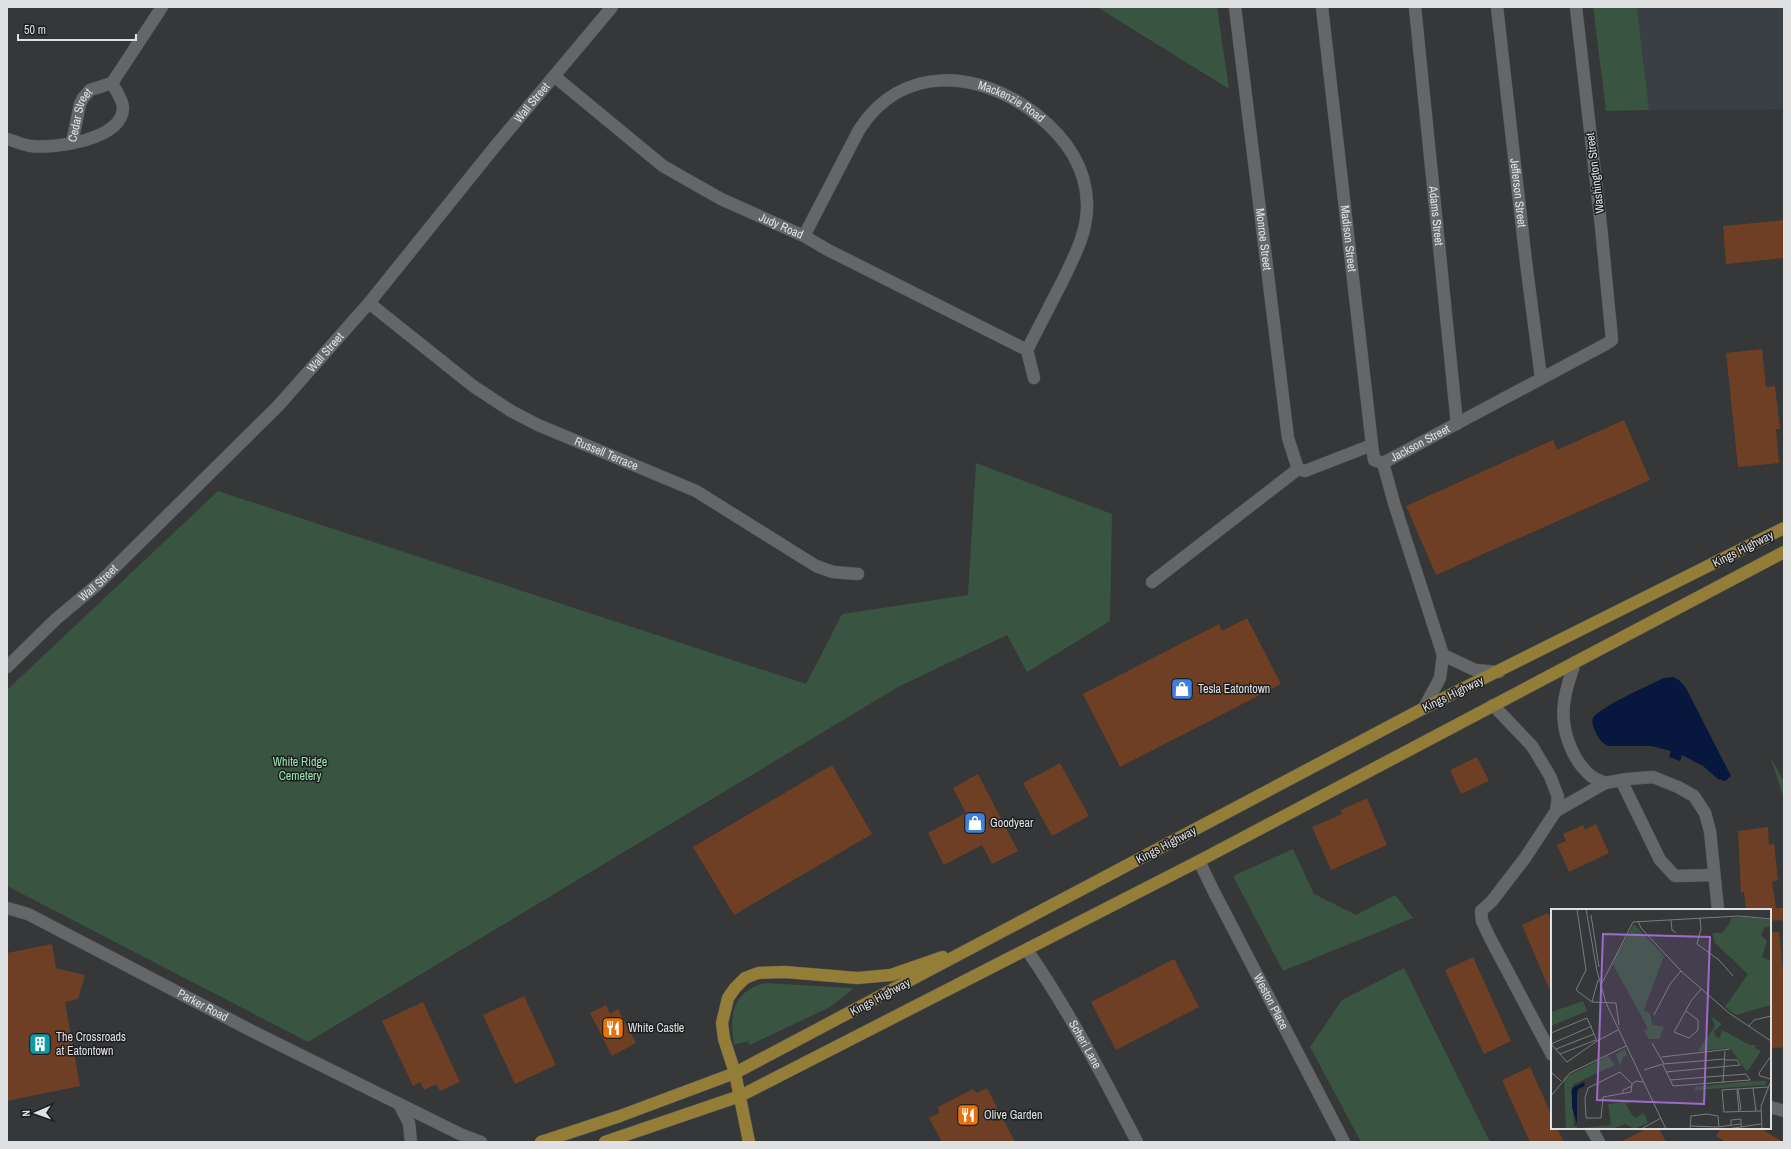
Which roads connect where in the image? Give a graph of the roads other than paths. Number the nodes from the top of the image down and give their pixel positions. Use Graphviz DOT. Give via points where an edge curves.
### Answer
graph roads {
  1 [pos="162,7"];
  2 [pos="612,7"];
  3 [pos="1235,7"];
  4 [pos="1322,7"];
  5 [pos="1414,7"];
  6 [pos="1497,7"];
  7 [pos="1576,7"];
  8 [pos="554,76"];
  9 [pos="112,83"];
  10 [pos="7,139"];
  11 [pos="72,143"];
  12 [pos="804,236"];
  13 [pos="369,303"];
  14 [pos="1612,340"];
  15 [pos="1027,350"];
  16 [pos="1034,378"];
  17 [pos="1541,378"];
  18 [pos="1457,424"];
  19 [pos="1372,445"];
  20 [pos="1383,463"];
  21 [pos="1298,470"];
  22 [pos="1784,528"];
  23 [pos="1784,552"];
  24 [pos="858,574"];
  25 [pos="1152,582"];
  26 [pos="1443,655"];
  27 [pos="1575,662"];
  28 [pos="7,667"];
  29 [pos="1499,672"];
  30 [pos="1493,705"];
  31 [pos="1424,708"];
  32 [pos="1621,780"];
  33 [pos="1605,783"];
  34 [pos="1556,811"];
  35 [pos="1199,861"];
  36 [pos="1714,875"];
  37 [pos="7,908"];
  38 [pos="1718,909"];
  39 [pos="976,946"];
  40 [pos="1027,950"];
  41 [pos="1551,1053"];
  42 [pos="734,1073"];
  43 [pos="740,1096"];
  44 [pos="399,1104"];
  45 [pos="1771,1107"];
  46 [pos="1784,1111"];
  47 [pos="1592,1129"];
  48 [pos="411,1142"];
  49 [pos="481,1142"];
  50 [pos="540,1142"];
  51 [pos="605,1142"];
  52 [pos="749,1142"];
  53 [pos="1138,1142"];
  54 [pos="1344,1142"];
  55 [pos="1599,1142"];
  1 -- 9 [label="street, Cedar Street"];
  2 -- 8 [label="street, Wall Street"];
  3 -- 21 [label="street, Monroe Street" via="1288,438"];
  4 -- 19 [label="street, Madison Street"];
  5 -- 18 [label="street, Adams Street"];
  6 -- 17 [label="street, Jefferson Street"];
  7 -- 14 [label="street, Washington Street"];
  8 -- 12 [label="street, Judy Road" via="663,166 721,198"];
  8 -- 13 [label="street, Wall Street"];
  9 -- 11 [label="street, Cedar Street" via="90,90 83,98"];
  9 -- 11 [label="street" via="122,101 123,108 118,122 101,135"];
  10 -- 11 [label="street, Cedar Street" via="31,146"];
  12 -- 15 [label="street, Judy Road"];
  12 -- 15 [label="street, Mackenzie Road" via="859,130 868,116 886,100 908,88 942,80 961,80 1001,93 1048,123 1066,142 1082,171 1087,193 1085,227 1080,243"];
  13 -- 24 [label="street, Russell Terrace" via="473,386 511,411 538,425 696,491 816,566 833,572"];
  13 -- 28 [label="street, Wall Street" via="278,406 98,584 56,619"];
  14 -- 17 [label="street, Jackson Street"];
  15 -- 16 [label="street"];
  17 -- 18 [label="street, Jackson Street"];
  18 -- 20 [label="street, Jackson Street"];
  19 -- 20 [label="street, Madison Street" via="1374,460"];
  19 -- 21 [label="street, Jackson Street" via="1305,471"];
  20 -- 26 [label="street, Jackson Street"];
  21 -- 25 [label="street, Jackson Street"];
  22 -- 29 [label="main road, Kings Highway"];
  23 -- 27 [label="main road, Kings Highway"];
  26 -- 29 [label="street" via="1475,670"];
  26 -- 31 [label="street" via="1440,678"];
  27 -- 30 [label="main road, Kings Highway"];
  27 -- 33 [label="street" via="1564,702 1563,715 1568,740 1578,761 1592,777"];
  29 -- 31 [label="main road, Kings Highway"];
  30 -- 34 [label="street" via="1532,746 1550,776 1558,797"];
  30 -- 35 [label="main road, Kings Highway"];
  31 -- 39 [label="main road, Kings Highway"];
  32 -- 33 [label="street"];
  32 -- 36 [label="street" via="1660,860 1675,876"];
  32 -- 36 [label="street" via="1653,778 1694,796 1705,813"];
  33 -- 34 [label="street"];
  34 -- 41 [label="street" via="1525,858 1481,912 1490,938"];
  35 -- 40 [label="main road, Kings Highway"];
  35 -- 54 [label="street, Weston Place"];
  36 -- 38 [label="street"];
  37 -- 44 [label="street, Parker Road" via="28,914"];
  39 -- 42 [label="main road, Kings Highway"];
  39 -- 42 [label="main road" via="891,975 857,978 784,972 758,973 745,978 728,998 722,1023"];
  40 -- 43 [label="main road, Kings Highway"];
  40 -- 53 [label="street, Scheri Lane" via="1079,1031"];
  42 -- 43 [label="main road"];
  42 -- 50 [label="main road, Kings Highway" via="620,1116"];
  43 -- 51 [label="main road, Kings Highway"];
  43 -- 52 [label="main road"];
  44 -- 48 [label="street" via="409,1123"];
  44 -- 49 [label="street, Parker Road"];
  45 -- 46 [label="street"];
  47 -- 55 [label="street"];
}
